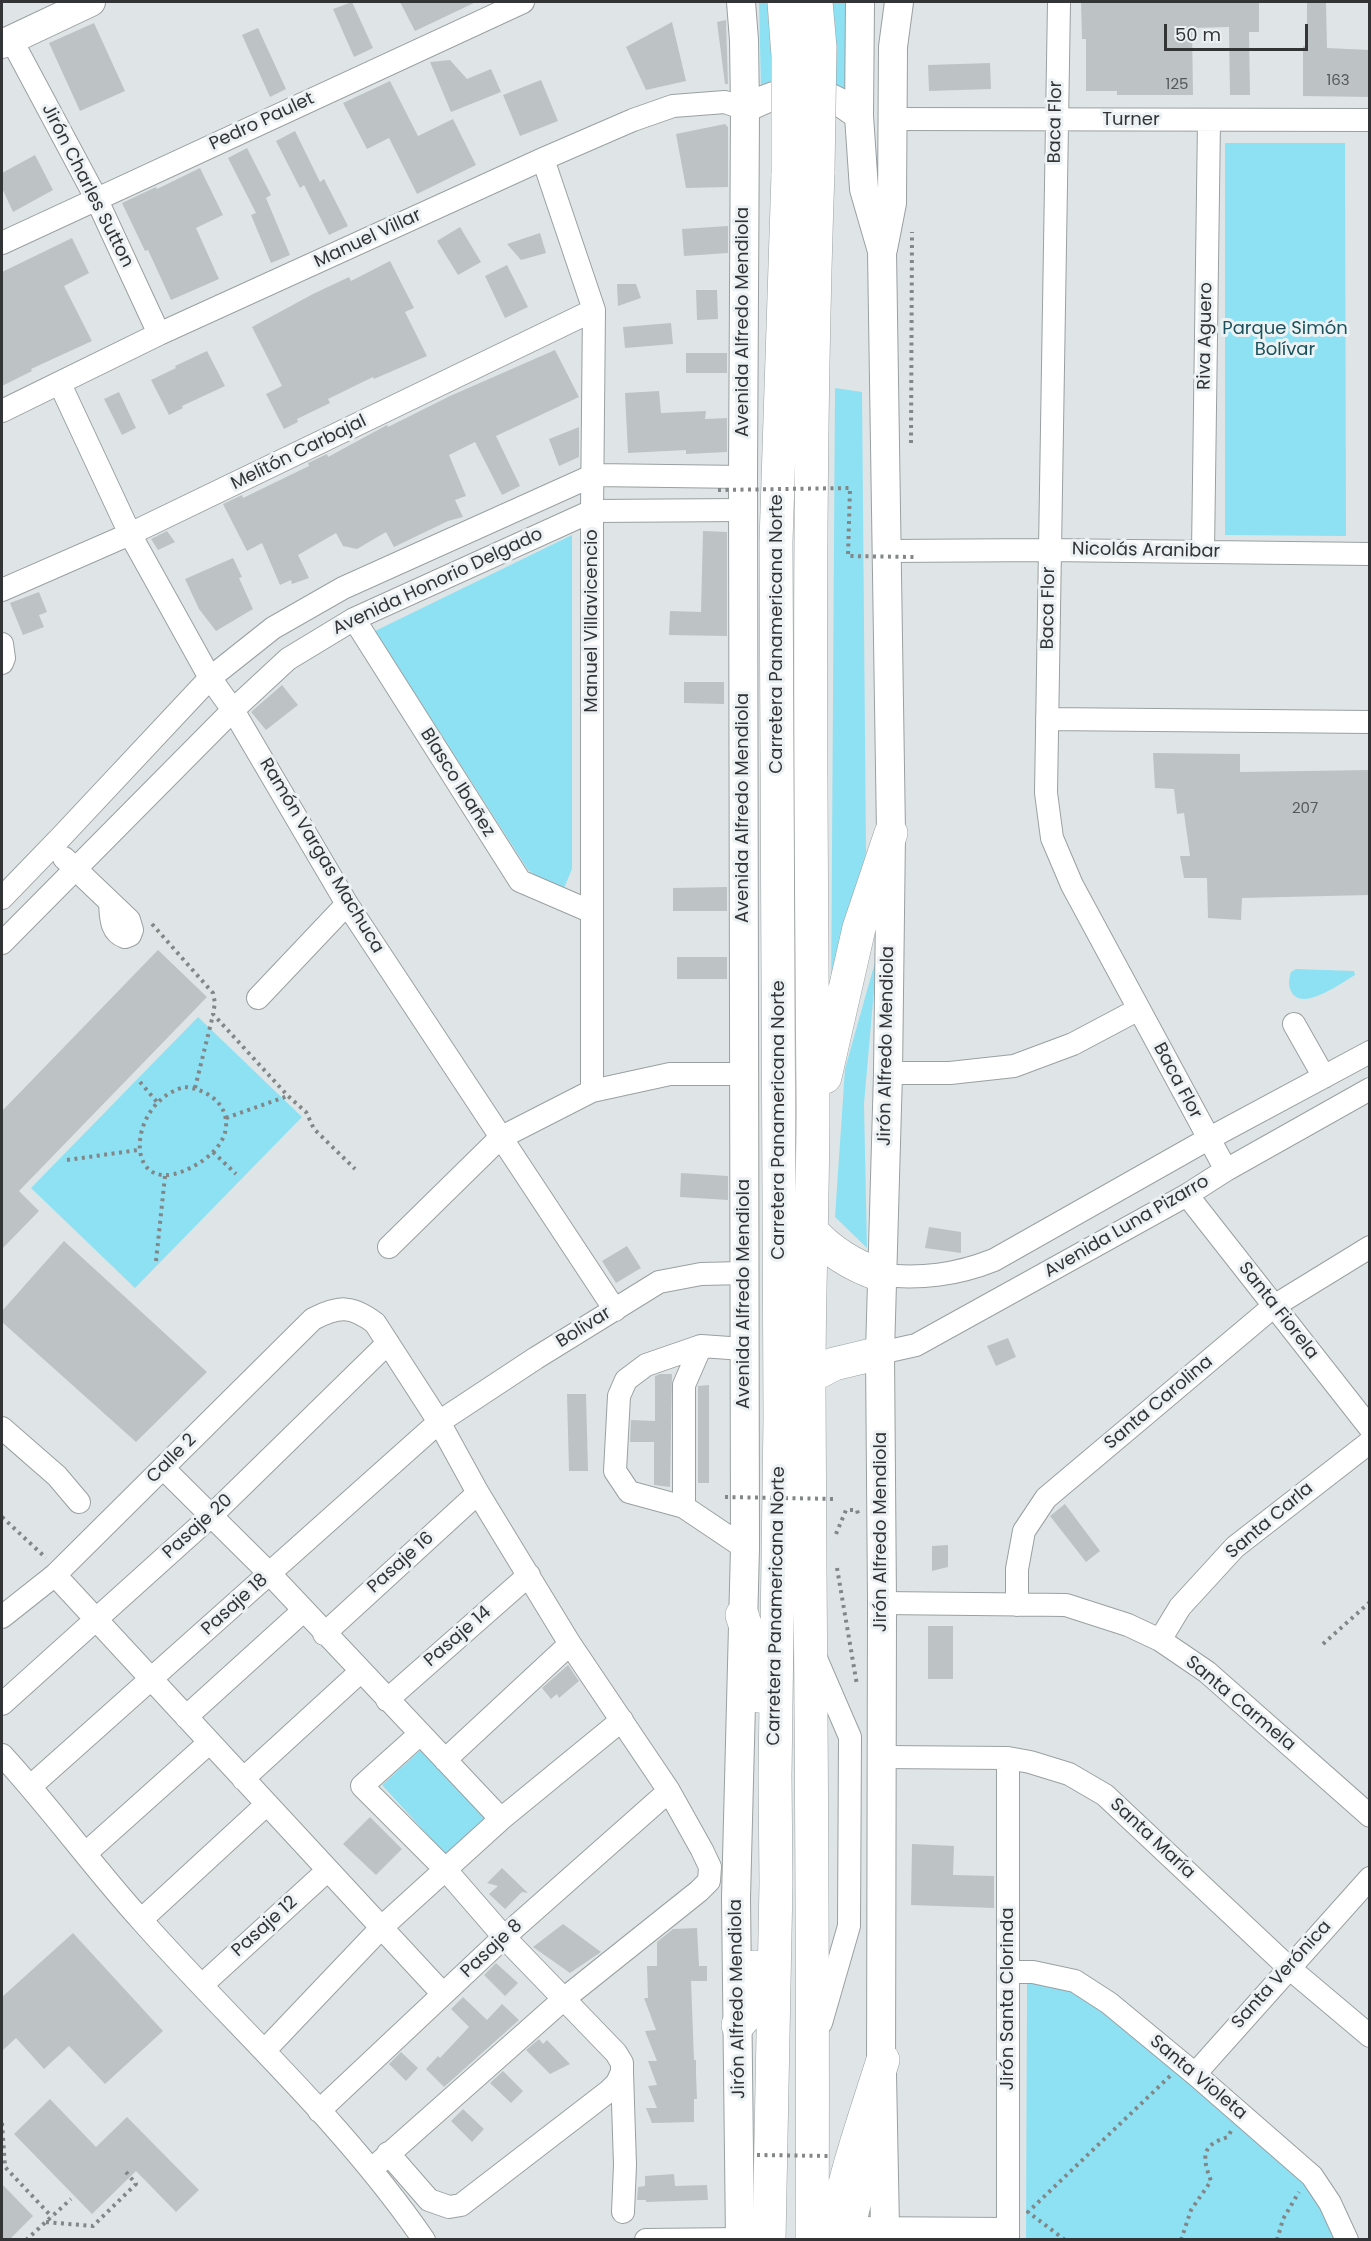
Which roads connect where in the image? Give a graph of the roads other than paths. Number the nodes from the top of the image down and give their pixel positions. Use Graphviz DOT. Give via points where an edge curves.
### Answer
graph roads {
  1 [pos="91,2"];
  2 [pos="523,2"];
  3 [pos="741,2"];
  4 [pos="784,2"];
  5 [pos="816,2"];
  6 [pos="860,2"];
  7 [pos="899,2"];
  8 [pos="1059,2"];
  9 [pos="6,42"];
  10 [pos="745,109"];
  11 [pos="859,116"];
  12 [pos="892,119"];
  13 [pos="1056,119"];
  14 [pos="1209,120"];
  15 [pos="1370,120"];
  16 [pos="543,159"];
  17 [pos="803,172"];
  18 [pos="96,198"];
  19 [pos="2,243"];
  20 [pos="882,251"];
  21 [pos="594,310"];
  22 [pos="159,334"];
  23 [pos="60,384"];
  24 [pos="2,411"];
  25 [pos="594,475"];
  26 [pos="743,477"];
  27 [pos="743,510"];
  28 [pos="592,511"];
  29 [pos="130,534"];
  30 [pos="1049,550"];
  31 [pos="1203,552"];
  32 [pos="901,554"];
  33 [pos="1370,554"];
  34 [pos="2,590"];
  35 [pos="354,619"];
  36 [pos="2,644"];
  37 [pos="2,663"];
  38 [pos="210,678"];
  39 [pos="233,710"];
  40 [pos="1047,719"];
  41 [pos="1370,722"];
  42 [pos="891,833"];
  43 [pos="52,847"];
  44 [pos="75,868"];
  45 [pos="2,898"];
  46 [pos="110,903"];
  47 [pos="347,904"];
  48 [pos="591,912"];
  49 [pos="2,943"];
  50 [pos="258,998"];
  51 [pos="1138,1009"];
  52 [pos="1294,1024"];
  53 [pos="1370,1052"];
  54 [pos="888,1073"];
  55 [pos="743,1074"];
  56 [pos="1324,1077"];
  57 [pos="1370,1089"];
  58 [pos="592,1091"];
  59 [pos="813,1132"];
  60 [pos="500,1138"];
  61 [pos="1208,1139"];
  62 [pos="1226,1170"];
  63 [pos="1187,1195"];
  64 [pos="810,1229"];
  65 [pos="389,1247"];
  66 [pos="1370,1247"];
  67 [pos="744,1273"];
  68 [pos="881,1275"];
  69 [pos="1274,1306"];
  70 [pos="615,1310"];
  71 [pos="388,1343"];
  72 [pos="701,1346"];
  73 [pos="744,1349"];
  74 [pos="880,1353"];
  75 [pos="809,1377"];
  76 [pos="439,1422"];
  77 [pos="2,1428"];
  78 [pos="1370,1428"];
  79 [pos="1370,1442"];
  80 [pos="163,1468"];
  81 [pos="478,1493"];
  82 [pos="79,1502"];
  83 [pos="684,1508"];
  84 [pos="212,1515"];
  85 [pos="745,1548"];
  86 [pos="57,1573"];
  87 [pos="270,1574"];
  88 [pos="529,1575"];
  89 [pos="882,1603"];
  90 [pos="1017,1605"];
  91 [pos="303,1611"];
  92 [pos="742,1615"];
  93 [pos="2,1617"];
  94 [pos="95,1619"];
  95 [pos="324,1634"];
  96 [pos="1160,1640"];
  97 [pos="570,1644"];
  98 [pos="360,1671"];
  99 [pos="151,1679"];
  100 [pos="387,1700"];
  101 [pos="2,1704"];
  102 [pos="186,1717"];
  103 [pos="622,1720"];
  104 [pos="420,1734"];
  105 [pos="210,1742"];
  106 [pos="2,1755"];
  107 [pos="882,1757"];
  108 [pos="1008,1758"];
  109 [pos="445,1760"];
  110 [pos="775,1775"];
  111 [pos="243,1779"];
  112 [pos="31,1786"];
  113 [pos="669,1791"];
  114 [pos="267,1804"];
  115 [pos="1370,1816"];
  116 [pos="501,1820"];
  117 [pos="86,1853"];
  118 [pos="445,1869"];
  119 [pos="328,1870"];
  120 [pos="1370,1878"];
  121 [pos="776,1883"];
  122 [pos="141,1920"];
  123 [pos="382,1928"];
  124 [pos="504,1937"];
  125 [pos="1288,1967"];
  126 [pos="1008,1972"];
  127 [pos="202,1985"];
  128 [pos="443,1994"];
  129 [pos="565,1998"];
  130 [pos="738,2025"];
  131 [pos="1370,2036"];
  132 [pos="265,2050"];
  133 [pos="883,2067"];
  134 [pos="622,2072"];
  135 [pos="1184,2073"];
  136 [pos="319,2110"];
  137 [pos="388,2153"];
  138 [pos="372,2169"];
  139 [pos="623,2212"];
  140 [pos="885,2228"];
  141 [pos="1007,2234"];
  142 [pos="844,2236"];
  143 [pos="705,2239"];
  144 [pos="750,2239"];
  145 [pos="424,2240"];
  146 [pos="646,2240"];
  147 [pos="812,2240"];
  148 [pos="1347,2240"];
  1 -- 9 [label="main road"];
  2 -- 18 [label="street, Pedro Paulet"];
  3 -- 10 [label="main road, Avenida Alfredo Mendiola"];
  4 -- 17 [label="highway, Carretera Panamericana Norte, bridge"];
  5 -- 17 [label="highway, Carretera Panamericana Norte, bridge" via="820,47"];
  6 -- 11 [label="main road"];
  7 -- 12 [label="main road"];
  8 -- 13 [label="street, Baca Flor"];
  9 -- 18 [label="street, Jirón Charles Sutton"];
  10 -- 11 [label="main road" via="776,94 799,92 823,94 841,101"];
  10 -- 16 [label="street, Manuel Villar" via="726,102 673,106"];
  10 -- 26 [label="main road, Avenida Alfredo Mendiola"];
  11 -- 20 [label="main road" via="864,189"];
  12 -- 13 [label="street, Turner"];
  12 -- 20 [label="main road" via="892,203"];
  13 -- 14 [label="street, Turner"];
  13 -- 30 [label="street, Baca Flor"];
  14 -- 15 [label="street, Turner"];
  14 -- 31 [label="street, Riva Aguero"];
  16 -- 21 [label="street, Manuel Villavicencio"];
  16 -- 22 [label="street, Manuel Villar"];
  17 -- 59 [label="highway, Carretera Panamericana Norte" via="813,313"];
  17 -- 110 [label="highway, Carretera Panamericana Norte" via="776,542 780,1418"];
  18 -- 19 [label="street, Pedro Paulet"];
  18 -- 22 [label="street, Jirón Charles Sutton"];
  20 -- 32 [label="main road"];
  21 -- 25 [label="street, Manuel Villavicencio"];
  21 -- 29 [label="street, Melitón Carbajal"];
  22 -- 23 [label="street, Manuel Villar"];
  23 -- 24 [label="street, Manuel Villar"];
  23 -- 29 [label="street, Ramón Vargas Machuca"];
  25 -- 26 [label="street, Avenida Honorio Delgado"];
  25 -- 28 [label="street, Manuel Villavicencio"];
  25 -- 38 [label="street, Avenida Honorio Delgado" via="343,588 273,628"];
  26 -- 27 [label="main road, Avenida Alfredo Mendiola"];
  27 -- 28 [label="street, Avenida Honorio Delgado"];
  27 -- 55 [label="main road, Avenida Alfredo Mendiola"];
  28 -- 35 [label="street, Avenida Honorio Delgado"];
  28 -- 48 [label="street, Manuel Villavicencio"];
  29 -- 34 [label="street, Melitón Carbajal"];
  29 -- 38 [label="street, Ramón Vargas Machuca"];
  30 -- 31 [label="street, Nicolás Aranibar"];
  30 -- 32 [label="street, Nicolás Aranibar"];
  30 -- 40 [label="street, Baca Flor"];
  31 -- 33 [label="street, Nicolás Aranibar"];
  32 -- 42 [label="main road"];
  35 -- 39 [label="street, Avenida Honorio Delgado" via="288,659"];
  35 -- 48 [label="street, Blasco Ibañez" via="520,881"];
  36 -- 37 [label="street"];
  38 -- 39 [label="street, Ramón Vargas Machuca"];
  38 -- 43 [label="street, Avenida Honorio Delgado"];
  39 -- 44 [label="street, Avenida Honorio Delgado"];
  39 -- 47 [label="street, Ramón Vargas Machuca"];
  40 -- 41 [label="street"];
  40 -- 51 [label="street, Baca Flor" via="1046,793 1052,838 1072,885"];
  42 -- 54 [label="main road, Jirón Alfredo Mendiola"];
  42 -- 59 [label="highway" via="859,928"];
  43 -- 44 [label="street"];
  43 -- 45 [label="street, Avenida Honorio Delgado"];
  44 -- 46 [label="street"];
  44 -- 49 [label="street, Avenida Honorio Delgado"];
  47 -- 50 [label="street"];
  47 -- 60 [label="street, Ramón Vargas Machuca"];
  48 -- 58 [label="street, Manuel Villavicencio"];
  51 -- 54 [label="street" via="1073,1044 1014,1066 950,1073"];
  51 -- 61 [label="street, Baca Flor"];
  52 -- 56 [label="street"];
  53 -- 56 [label="street, Avenida Luna Pizarro"];
  54 -- 68 [label="main road, Jirón Alfredo Mendiola"];
  55 -- 58 [label="street" via="670,1074"];
  55 -- 67 [label="main road, Avenida Alfredo Mendiola"];
  56 -- 61 [label="street, Avenida Luna Pizarro"];
  57 -- 62 [label="street, Avenida Luna Pizarro"];
  58 -- 60 [label="street"];
  59 -- 64 [label="highway, Carretera Panamericana Norte"];
  60 -- 65 [label="street"];
  60 -- 70 [label="street, Ramón Vargas Machuca"];
  61 -- 62 [label="street, Baca Flor"];
  61 -- 68 [label="street, Avenida Luna Pizarro" via="994,1260 949,1274"];
  62 -- 63 [label="street, Avenida Luna Pizarro"];
  63 -- 69 [label="street, Santa Fiorela"];
  63 -- 74 [label="street, Avenida Luna Pizarro" via="916,1345"];
  64 -- 68 [label="highway" via="846,1260"];
  64 -- 75 [label="highway, Carretera Panamericana Norte"];
  66 -- 69 [label="street, Santa Carolina"];
  67 -- 70 [label="street, Bolivar" via="701,1274 659,1282"];
  67 -- 73 [label="main road, Avenida Alfredo Mendiola"];
  68 -- 74 [label="main road, Jirón Alfredo Mendiola"];
  69 -- 78 [label="street, Santa Fiorela"];
  69 -- 90 [label="street, Santa Carolina" via="1046,1498 1024,1531 1017,1569"];
  70 -- 76 [label="street, Bolivar"];
  71 -- 76 [label="street"];
  71 -- 80 [label="street, Calle 2" via="375,1323 361,1312 346,1308 313,1319"];
  71 -- 84 [label="street, Pasaje 20"];
  72 -- 73 [label="street"];
  72 -- 83 [label="street" via="684,1385"];
  72 -- 83 [label="street" via="646,1365 626,1380 619,1396 615,1471 629,1492"];
  73 -- 85 [label="main road, Avenida Alfredo Mendiola"];
  74 -- 75 [label="highway" via="834,1364"];
  74 -- 89 [label="main road, Jirón Alfredo Mendiola"];
  75 -- 147 [label="highway, Carretera Panamericana Norte"];
  76 -- 81 [label="street"];
  76 -- 87 [label="street, Pasaje 18"];
  77 -- 82 [label="street" via="57,1476"];
  79 -- 96 [label="street, Santa Carla" via="1235,1547 1180,1607"];
  80 -- 84 [label="street"];
  80 -- 86 [label="street, Calle 2"];
  81 -- 88 [label="street"];
  81 -- 95 [label="street, Pasaje 16"];
  83 -- 85 [label="street"];
  84 -- 87 [label="street"];
  84 -- 94 [label="street, Pasaje 20"];
  85 -- 92 [label="main road, Avenida Alfredo Mendiola"];
  86 -- 93 [label="street, Calle 2"];
  86 -- 94 [label="street"];
  87 -- 91 [label="street"];
  87 -- 99 [label="street, Pasaje 18"];
  88 -- 97 [label="street"];
  88 -- 100 [label="street, Pasaje 14"];
  89 -- 90 [label="street, Santa Carmela"];
  89 -- 107 [label="main road, Jirón Alfredo Mendiola"];
  90 -- 96 [label="street, Santa Carmela" via="1066,1605"];
  91 -- 95 [label="street"];
  91 -- 102 [label="street"];
  92 -- 110 [label="highway" via="757,1662 759,1738"];
  92 -- 130 [label="main road, Jirón Alfredo Mendiola" via="736,1898"];
  94 -- 99 [label="street"];
  94 -- 101 [label="street, Pasaje 20"];
  95 -- 98 [label="street"];
  96 -- 115 [label="street, Santa Carmela" via="1207,1672"];
  97 -- 103 [label="street"];
  97 -- 109 [label="street"];
  98 -- 100 [label="street"];
  98 -- 111 [label="street"];
  99 -- 102 [label="street"];
  99 -- 112 [label="street, Pasaje 18"];
  100 -- 104 [label="street"];
  102 -- 105 [label="street"];
  103 -- 113 [label="street"];
  103 -- 116 [label="street"];
  104 -- 109 [label="street"];
  104 -- 118 [label="street" via="362,1786"];
  105 -- 111 [label="street"];
  105 -- 117 [label="street"];
  106 -- 112 [label="street"];
  107 -- 108 [label="street, Santa María"];
  107 -- 133 [label="main road, Jirón Alfredo Mendiola"];
  108 -- 125 [label="street, Santa María" via="1069,1774 1105,1795"];
  108 -- 126 [label="street, Jirón Santa Clorinda"];
  109 -- 116 [label="street"];
  110 -- 121 [label="highway, Carretera Panamericana Norte"];
  111 -- 114 [label="street"];
  112 -- 117 [label="street"];
  113 -- 124 [label="street, Pasaje 8"];
  113 -- 129 [label="street" via="710,1867 709,1881"];
  114 -- 119 [label="street"];
  114 -- 122 [label="street"];
  116 -- 118 [label="street"];
  117 -- 122 [label="street"];
  118 -- 123 [label="street"];
  118 -- 124 [label="street"];
  119 -- 123 [label="street"];
  119 -- 127 [label="street, Pasaje 12"];
  120 -- 125 [label="street, Santa Verónica"];
  121 -- 130 [label="highway" via="757,1913 753,2007"];
  121 -- 144 [label="highway, Carretera Panamericana Norte"];
  122 -- 127 [label="street"];
  123 -- 128 [label="street"];
  123 -- 132 [label="street"];
  124 -- 128 [label="street, Pasaje 8"];
  124 -- 129 [label="street"];
  125 -- 131 [label="street, Santa María"];
  125 -- 135 [label="street, Santa Verónica"];
  126 -- 135 [label="street, Santa Violeta" via="1033,1972 1075,1981 1108,2003"];
  126 -- 141 [label="street, Jirón Santa Clorinda"];
  127 -- 132 [label="street"];
  128 -- 136 [label="street, Pasaje 8"];
  129 -- 134 [label="street" via="616,2053"];
  129 -- 137 [label="street"];
  130 -- 144 [label="main road, Jirón Alfredo Mendiola"];
  132 -- 136 [label="street"];
  133 -- 140 [label="main road, Jirón Alfredo Mendiola"];
  133 -- 142 [label="highway" via="838,2208"];
  134 -- 137 [label="street" via="609,2091 461,2205 449,2207 429,2200"];
  134 -- 139 [label="street"];
  135 -- 148 [label="street, Santa Violeta" via="1312,2176"];
  136 -- 138 [label="street"];
  137 -- 138 [label="street"];
  138 -- 145 [label="street"];
  140 -- 141 [label="street"];
  140 -- 142 [label="street"];
  143 -- 144 [label="street"];
  143 -- 146 [label="street"];
}
